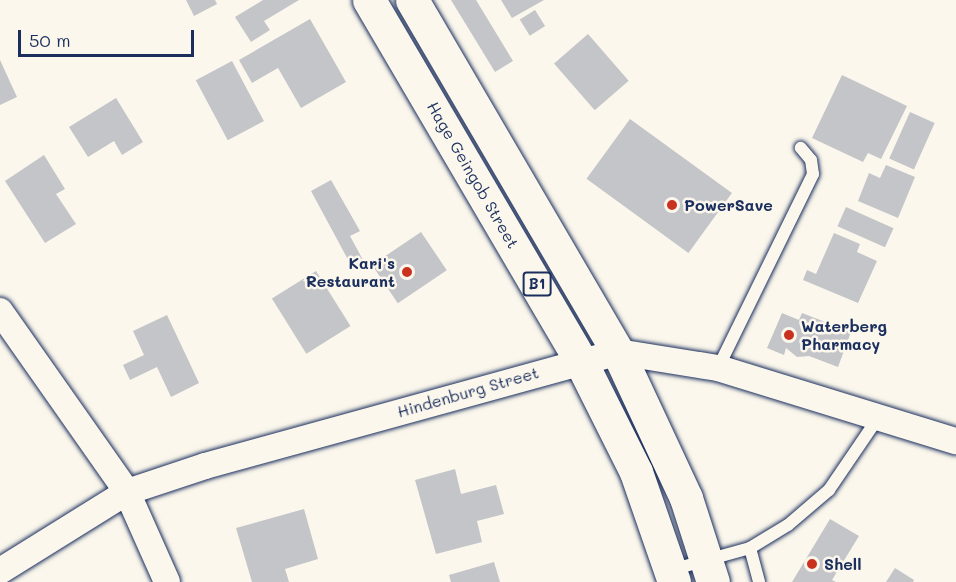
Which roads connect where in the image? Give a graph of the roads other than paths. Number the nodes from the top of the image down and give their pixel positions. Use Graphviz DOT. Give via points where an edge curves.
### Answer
graph roads {
  1 [pos="369,0"];
  2 [pos="412,0"];
  3 [pos="801,148"];
  4 [pos="0,311"];
  5 [pos="618,352"];
  6 [pos="580,360"];
  7 [pos="718,368"];
  8 [pos="878,418"];
  9 [pos="956,441"];
  10 [pos="128,492"];
  11 [pos="750,548"];
  12 [pos="0,571"];
  13 [pos="710,571"];
  14 [pos="673,576"];
  15 [pos="167,582"];
  16 [pos="759,582"];
  1 -- 6 [label="highway, Hage Geingob Street / B1"];
  2 -- 5 [label="highway, B1"];
  3 -- 7 [label="lane" via="811,160 813,174"];
  4 -- 10 [label="street"];
  5 -- 6 [label="street, Hindenburg Street"];
  5 -- 7 [label="street, Hindenburg Street"];
  5 -- 13 [label="highway, B1" via="664,445"];
  6 -- 10 [label="street, Hindenburg Street"];
  6 -- 14 [label="highway, Hage Geingob Street / B1" via="636,471"];
  7 -- 8 [label="street, Hindenburg Street"];
  8 -- 9 [label="street, Hindenburg Street"];
  8 -- 11 [label="lane" via="829,490 788,525"];
  10 -- 12 [label="street, Hindenburg Street"];
  10 -- 15 [label="street"];
  11 -- 13 [label="lane"];
  11 -- 16 [label="lane"];
  13 -- 14 [label="lane"];
}
